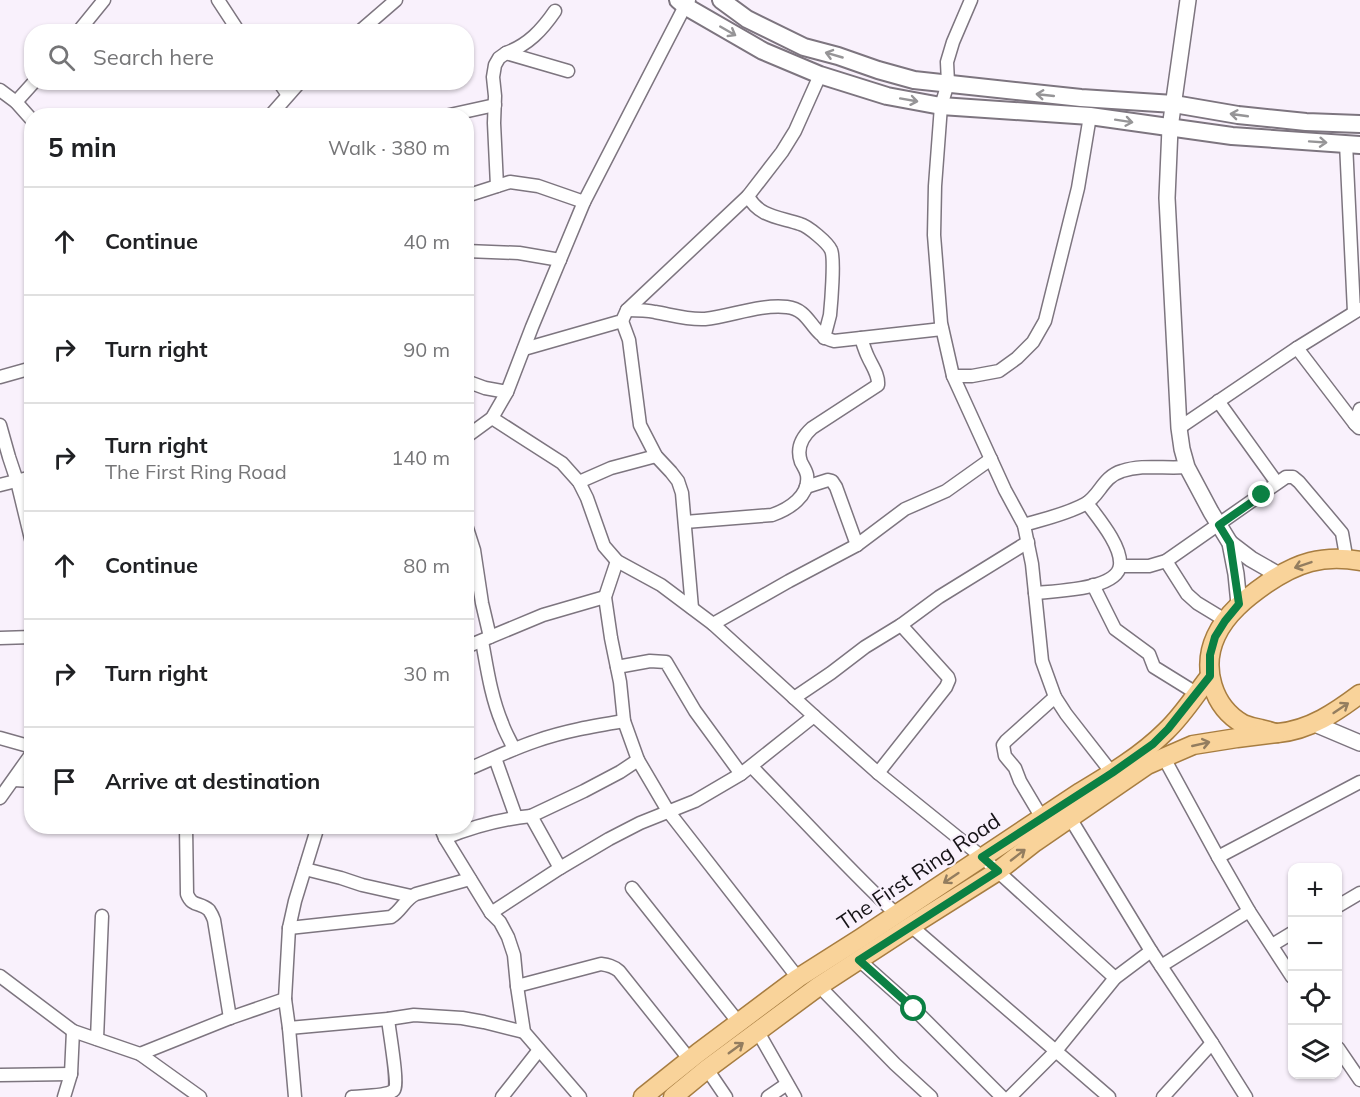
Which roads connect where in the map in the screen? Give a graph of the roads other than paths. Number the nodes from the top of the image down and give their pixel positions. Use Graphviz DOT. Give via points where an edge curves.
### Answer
graph roads {
  1 [pos="104,0"];
  2 [pos="218,0"];
  3 [pos="396,0"];
  4 [pos="721,0"];
  5 [pos="971,0"];
  6 [pos="1188,0"];
  7 [pos="684,2"];
  8 [pos="555,11"];
  9 [pos="84,24"];
  10 [pos="234,24"];
  11 [pos="368,24"];
  12 [pos="506,53"];
  13 [pos="568,71"];
  14 [pos="820,75"];
  15 [pos="948,83"];
  16 [pos="0,90"];
  17 [pos="27,90"];
  18 [pos="285,90"];
  19 [pos="293,90"];
  20 [pos="288,95"];
  21 [pos="16,102"];
  22 [pos="495,105"];
  23 [pos="1174,105"];
  24 [pos="941,106"];
  25 [pos="277,108"];
  26 [pos="474,110"];
  27 [pos="24,111"];
  28 [pos="1090,116"];
  29 [pos="1360,124"];
  30 [pos="1170,128"];
  31 [pos="1353,144"];
  32 [pos="497,186"];
  33 [pos="474,193"];
  34 [pos="748,196"];
  35 [pos="584,202"];
  36 [pos="474,251"];
  37 [pos="560,260"];
  38 [pos="1357,311"];
  39 [pos="625,315"];
  40 [pos="942,329"];
  41 [pos="824,338"];
  42 [pos="861,338"];
  43 [pos="1297,348"];
  44 [pos="524,349"];
  45 [pos="24,370"];
  46 [pos="953,376"];
  47 [pos="0,377"];
  48 [pos="474,384"];
  49 [pos="507,392"];
  50 [pos="1218,402"];
  51 [pos="1360,409"];
  52 [pos="492,418"];
  53 [pos="0,425"];
  54 [pos="1358,426"];
  55 [pos="1179,428"];
  56 [pos="474,430"];
  57 [pos="656,456"];
  58 [pos="990,459"];
  59 [pos="1186,467"];
  60 [pos="24,479"];
  61 [pos="17,481"];
  62 [pos="579,482"];
  63 [pos="1276,483"];
  64 [pos="0,485"];
  65 [pos="806,487"];
  66 [pos="1087,503"];
  67 [pos="24,510"];
  68 [pos="685,522"];
  69 [pos="1024,525"];
  70 [pos="1219,525"];
  71 [pos="1028,542"];
  72 [pos="1230,543"];
  73 [pos="857,545"];
  74 [pos="474,550"];
  75 [pos="1351,559"];
  76 [pos="616,561"];
  77 [pos="1166,561"];
  78 [pos="1121,566"];
  79 [pos="1279,575"];
  80 [pos="1093,585"];
  81 [pos="1035,593"];
  82 [pos="605,597"];
  83 [pos="1239,604"];
  84 [pos="693,608"];
  85 [pos="1225,621"];
  86 [pos="713,624"];
  87 [pos="901,625"];
  88 [pos="24,637"];
  89 [pos="0,638"];
  90 [pos="486,639"];
  91 [pos="474,644"];
  92 [pos="617,667"];
  93 [pos="1210,676"];
  94 [pos="1196,693"];
  95 [pos="1360,694"];
  96 [pos="1055,697"];
  97 [pos="794,698"];
  98 [pos="813,716"];
  99 [pos="624,721"];
  100 [pos="1314,724"];
  101 [pos="1277,733"];
  102 [pos="0,738"];
  103 [pos="1360,743"];
  104 [pos="24,745"];
  105 [pos="514,749"];
  106 [pos="495,758"];
  107 [pos="1164,758"];
  108 [pos="638,760"];
  109 [pos="24,765"];
  110 [pos="474,767"];
  111 [pos="746,771"];
  112 [pos="878,773"];
  113 [pos="1112,773"];
  114 [pos="14,780"];
  115 [pos="24,781"];
  116 [pos="1360,782"];
  117 [pos="0,798"];
  118 [pos="668,811"];
  119 [pos="531,816"];
  120 [pos="516,817"];
  121 [pos="1042,818"];
  122 [pos="1070,818"];
  123 [pos="474,827"];
  124 [pos="186,834"];
  125 [pos="314,834"];
  126 [pos="443,834"];
  127 [pos="982,857"];
  128 [pos="1218,857"];
  129 [pos="560,868"];
  130 [pos="305,869"];
  131 [pos="998,871"];
  132 [pos="470,879"];
  133 [pos="632,888"];
  134 [pos="1360,893"];
  135 [pos="411,896"];
  136 [pos="1342,904"];
  137 [pos="1249,911"];
  138 [pos="491,913"];
  139 [pos="896,914"];
  140 [pos="102,916"];
  141 [pos="911,926"];
  142 [pos="289,928"];
  143 [pos="1288,936"];
  144 [pos="1272,945"];
  145 [pos="1151,951"];
  146 [pos="859,960"];
  147 [pos="1161,966"];
  148 [pos="1289,971"];
  149 [pos="0,976"];
  150 [pos="798,978"];
  151 [pos="1115,978"];
  152 [pos="517,986"];
  153 [pos="819,986"];
  154 [pos="285,999"];
  155 [pos="230,1018"];
  156 [pos="387,1019"];
  157 [pos="739,1023"];
  158 [pos="290,1028"];
  159 [pos="73,1031"];
  160 [pos="524,1032"];
  161 [pos="758,1032"];
  162 [pos="97,1039"];
  163 [pos="1212,1043"];
  164 [pos="539,1050"];
  165 [pos="1055,1052"];
  166 [pos="1342,1053"];
  167 [pos="140,1054"];
  168 [pos="690,1060"];
  169 [pos="707,1069"];
  170 [pos="71,1074"];
  171 [pos="0,1075"];
  172 [pos="1359,1075"];
  173 [pos="788,1084"];
  174 [pos="64,1097"];
  175 [pos="200,1097"];
  176 [pos="295,1097"];
  177 [pos="352,1097"];
  178 [pos="502,1097"];
  179 [pos="580,1097"];
  180 [pos="643,1097"];
  181 [pos="673,1097"];
  182 [pos="726,1097"];
  183 [pos="768,1097"];
  184 [pos="795,1097"];
  185 [pos="931,1097"];
  186 [pos="1002,1097"];
  187 [pos="1010,1097"];
  188 [pos="1109,1097"];
  189 [pos="1163,1097"];
  190 [pos="1245,1097"];
  1 -- 9 [label="street"];
  2 -- 10 [label="street"];
  3 -- 11 [label="street"];
  15 -- 4 [label="main road, one-way" via="914,80 804,47 747,19"];
  5 -- 15 [label="street" via="952,42 947,62"];
  6 -- 23 [label="street"];
  7 -- 14 [label="main road, one-way" via="763,51"];
  7 -- 35 [label="street"];
  8 -- 12 [label="street" via="534,38"];
  12 -- 13 [label="street"];
  12 -- 22 [label="street" via="495,65"];
  14 -- 24 [label="main road, one-way" via="886,96"];
  14 -- 34 [label="street" via="782,152"];
  23 -- 15 [label="main road, one-way"];
  15 -- 24 [label="street"];
  16 -- 21 [label="street"];
  17 -- 21 [label="street"];
  18 -- 20 [label="street"];
  19 -- 20 [label="street"];
  20 -- 25 [label="street"];
  21 -- 27 [label="street"];
  22 -- 26 [label="street"];
  22 -- 32 [label="street"];
  29 -- 23 [label="main road, one-way" via="1306,122"];
  23 -- 30 [label="street"];
  24 -- 28 [label="main road"];
  24 -- 40 [label="street" via="934,235"];
  28 -- 30 [label="main road, one-way"];
  28 -- 46 [label="street" via="1078,189 1045,321 1033,342 999,371"];
  30 -- 31 [label="main road, one-way"];
  30 -- 55 [label="street" via="1167,198"];
  31 -- 38 [label="street"];
  32 -- 33 [label="street"];
  32 -- 35 [label="street" via="510,182 538,186"];
  34 -- 39 [label="street"];
  34 -- 41 [label="street" via="753,206 812,230 833,253 830,313"];
  35 -- 37 [label="street"];
  36 -- 37 [label="street"];
  37 -- 44 [label="street"];
  38 -- 43 [label="street"];
  39 -- 41 [label="street" via="655,312 706,319 789,307 804,314"];
  39 -- 44 [label="street"];
  39 -- 57 [label="street" via="640,425"];
  40 -- 42 [label="street"];
  40 -- 46 [label="street"];
  41 -- 42 [label="street"];
  42 -- 65 [label="street" via="878,385 803,436 800,459 807,474"];
  43 -- 50 [label="street"];
  43 -- 54 [label="street"];
  44 -- 49 [label="street"];
  45 -- 47 [label="street"];
  46 -- 58 [label="street"];
  48 -- 49 [label="street"];
  49 -- 52 [label="street"];
  50 -- 55 [label="street"];
  50 -- 63 [label="street"];
  51 -- 54 [label="street"];
  52 -- 56 [label="street"];
  52 -- 62 [label="street" via="562,463"];
  53 -- 61 [label="street"];
  55 -- 59 [label="street"];
  57 -- 62 [label="street" via="611,468"];
  57 -- 68 [label="street" via="678,481"];
  58 -- 69 [label="street"];
  58 -- 73 [label="street" via="946,491 905,509"];
  59 -- 66 [label="street" via="1122,471 1103,483"];
  59 -- 70 [label="street"];
  60 -- 61 [label="street"];
  61 -- 64 [label="street"];
  61 -- 67 [label="street"];
  62 -- 76 [label="street" via="604,546"];
  63 -- 70 [label="street"];
  63 -- 75 [label="street" via="1286,477 1299,483 1342,533"];
  65 -- 68 [label="street" via="796,502 772,515"];
  65 -- 73 [label="street" via="832,482"];
  66 -- 69 [label="street"];
  66 -- 78 [label="street" via="1116,546"];
  68 -- 84 [label="street"];
  69 -- 71 [label="street"];
  70 -- 72 [label="street"];
  70 -- 77 [label="street"];
  71 -- 81 [label="street"];
  71 -- 87 [label="street"];
  72 -- 79 [label="street"];
  72 -- 83 [label="street"];
  73 -- 86 [label="street"];
  74 -- 90 [label="street"];
  75 -- 79 [label="main road, one-way" via="1319,560"];
  76 -- 82 [label="street"];
  76 -- 84 [label="street"];
  77 -- 78 [label="street" via="1149,566"];
  77 -- 85 [label="street" via="1187,594"];
  78 -- 80 [label="street" via="1117,575"];
  79 -- 83 [label="main road"];
  80 -- 81 [label="street"];
  80 -- 94 [label="street" via="1115,628 1149,654 1155,667"];
  81 -- 96 [label="street" via="1042,661"];
  82 -- 90 [label="street" via="543,615"];
  82 -- 92 [label="street"];
  83 -- 85 [label="main road"];
  84 -- 86 [label="street"];
  85 -- 93 [label="main road" via="1210,655"];
  86 -- 97 [label="street"];
  87 -- 97 [label="street"];
  87 -- 112 [label="street" via="949,680"];
  88 -- 89 [label="street"];
  90 -- 91 [label="street"];
  90 -- 105 [label="street" via="489,679 502,726"];
  92 -- 99 [label="street"];
  92 -- 111 [label="street" via="666,662 695,711"];
  93 -- 94 [label="main road, The First Ring Road"];
  93 -- 101 [label="main road" via="1216,696 1228,712 1244,724"];
  94 -- 113 [label="main road, The First Ring Road" via="1153,744"];
  100 -- 95 [label="main road, one-way"];
  96 -- 113 [label="street"];
  96 -- 121 [label="street" via="1006,741 1003,749"];
  97 -- 98 [label="street"];
  98 -- 111 [label="street"];
  98 -- 112 [label="street"];
  99 -- 105 [label="street" via="592,726"];
  99 -- 108 [label="street"];
  100 -- 101 [label="main road"];
  100 -- 103 [label="street"];
  107 -- 101 [label="main road, one-way" via="1194,746"];
  102 -- 104 [label="street"];
  105 -- 106 [label="street"];
  106 -- 110 [label="street"];
  106 -- 120 [label="street"];
  107 -- 122 [label="main road" via="1147,765"];
  107 -- 128 [label="street"];
  108 -- 118 [label="street"];
  108 -- 119 [label="street"];
  109 -- 114 [label="street"];
  111 -- 118 [label="street" via="695,801"];
  111 -- 139 [label="street" via="799,815"];
  112 -- 127 [label="street"];
  113 -- 121 [label="main road, The First Ring Road"];
  114 -- 115 [label="street"];
  114 -- 117 [label="street"];
  116 -- 128 [label="street"];
  118 -- 129 [label="street"];
  118 -- 150 [label="street"];
  119 -- 120 [label="street"];
  119 -- 129 [label="street"];
  120 -- 123 [label="street"];
  121 -- 127 [label="main road, The First Ring Road"];
  131 -- 122 [label="main road, one-way"];
  122 -- 145 [label="street"];
  124 -- 155 [label="street" via="188,899 208,910 214,920"];
  125 -- 130 [label="street"];
  126 -- 132 [label="street"];
  127 -- 131 [label="street"];
  127 -- 139 [label="main road, The First Ring Road, one-way"];
  128 -- 137 [label="street"];
  129 -- 138 [label="street"];
  130 -- 135 [label="street"];
  130 -- 142 [label="street"];
  131 -- 141 [label="main road"];
  131 -- 151 [label="street"];
  132 -- 135 [label="street"];
  132 -- 138 [label="street"];
  133 -- 157 [label="street"];
  134 -- 136 [label="street"];
  135 -- 142 [label="street" via="391,917"];
  137 -- 144 [label="street"];
  137 -- 147 [label="street"];
  138 -- 152 [label="street" via="508,937"];
  139 -- 150 [label="main road, The First Ring Road"];
  140 -- 162 [label="street"];
  141 -- 146 [label="main road"];
  141 -- 165 [label="street"];
  142 -- 154 [label="street"];
  143 -- 144 [label="street"];
  144 -- 148 [label="street"];
  145 -- 147 [label="street"];
  145 -- 151 [label="street"];
  146 -- 153 [label="main road"];
  146 -- 186 [label="street"];
  147 -- 163 [label="street"];
  149 -- 159 [label="street"];
  150 -- 157 [label="main road, The First Ring Road"];
  151 -- 165 [label="street"];
  152 -- 160 [label="street"];
  152 -- 168 [label="street" via="608,964 620,971"];
  153 -- 161 [label="main road"];
  153 -- 185 [label="street"];
  154 -- 155 [label="street"];
  154 -- 158 [label="street"];
  155 -- 167 [label="street"];
  156 -- 158 [label="street"];
  156 -- 160 [label="street" via="414,1015 462,1018"];
  156 -- 177 [label="street" via="395,1089"];
  157 -- 168 [label="main road, The First Ring Road"];
  158 -- 176 [label="street"];
  159 -- 162 [label="street"];
  159 -- 170 [label="street"];
  160 -- 164 [label="street"];
  169 -- 161 [label="main road, one-way"];
  161 -- 173 [label="street"];
  162 -- 167 [label="street"];
  163 -- 189 [label="street"];
  163 -- 190 [label="street"];
  164 -- 178 [label="street"];
  164 -- 179 [label="street"];
  165 -- 187 [label="street"];
  165 -- 188 [label="street"];
  166 -- 172 [label="street"];
  167 -- 175 [label="street"];
  168 -- 180 [label="main road, The First Ring Road"];
  169 -- 181 [label="main road"];
  169 -- 182 [label="street"];
  170 -- 171 [label="street"];
  170 -- 174 [label="street"];
  173 -- 183 [label="street"];
  173 -- 184 [label="street"];
}
